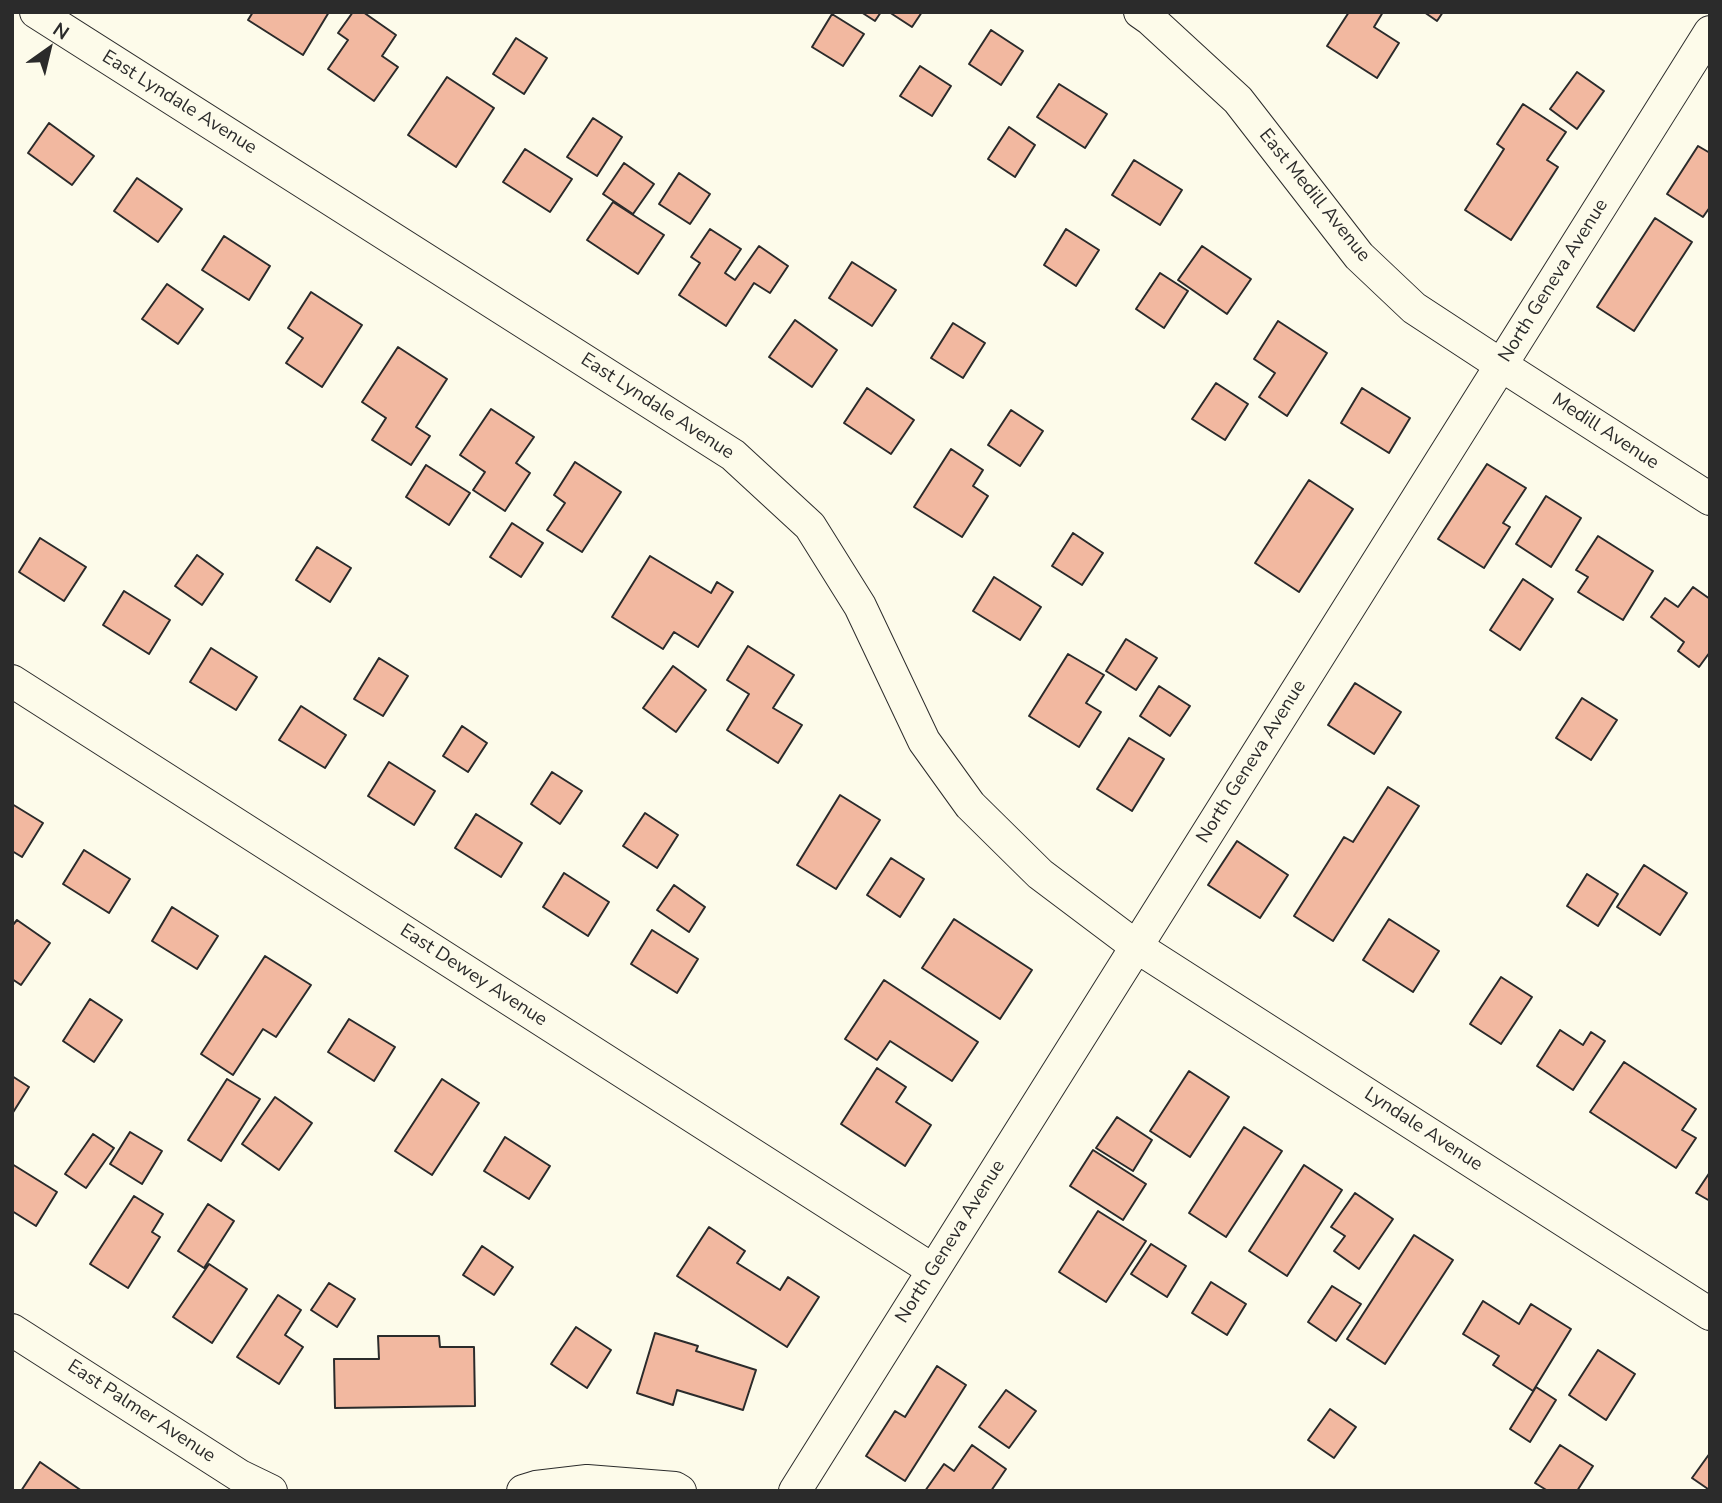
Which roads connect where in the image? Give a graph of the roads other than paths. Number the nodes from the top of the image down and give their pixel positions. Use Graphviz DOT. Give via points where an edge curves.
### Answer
graph roads {
  1 [pos="36,12"];
  2 [pos="1140,12"];
  3 [pos="1710,32"];
  4 [pos="1501,366"];
  5 [pos="1710,499"];
  6 [pos="12,681"];
  7 [pos="1137,947"];
  8 [pos="933,1270"];
  9 [pos="1710,1314"];
  10 [pos="12,1330"];
  11 [pos="271,1491"];
  12 [pos="523,1491"];
  13 [pos="680,1491"];
  14 [pos="795,1491"];
  1 -- 7 [label="street, East Lyndale Avenue" via="733,455 810,526 860,606 924,741 970,805 1040,874"];
  2 -- 4 [label="street, East Medill Avenue" via="1238,100 1359,256 1414,308"];
  3 -- 4 [label="street, North Geneva Avenue"];
  4 -- 5 [label="street, Medill Avenue"];
  4 -- 7 [label="street, North Geneva Avenue"];
  6 -- 8 [label="street, East Dewey Avenue"];
  7 -- 8 [label="street, North Geneva Avenue"];
  7 -- 9 [label="street, Lyndale Avenue"];
  8 -- 14 [label="street, North Geneva Avenue"];
  10 -- 11 [label="street, East Palmer Avenue" via="240,1476"];
  12 -- 13 [label="street" via="587,1481"];
}
